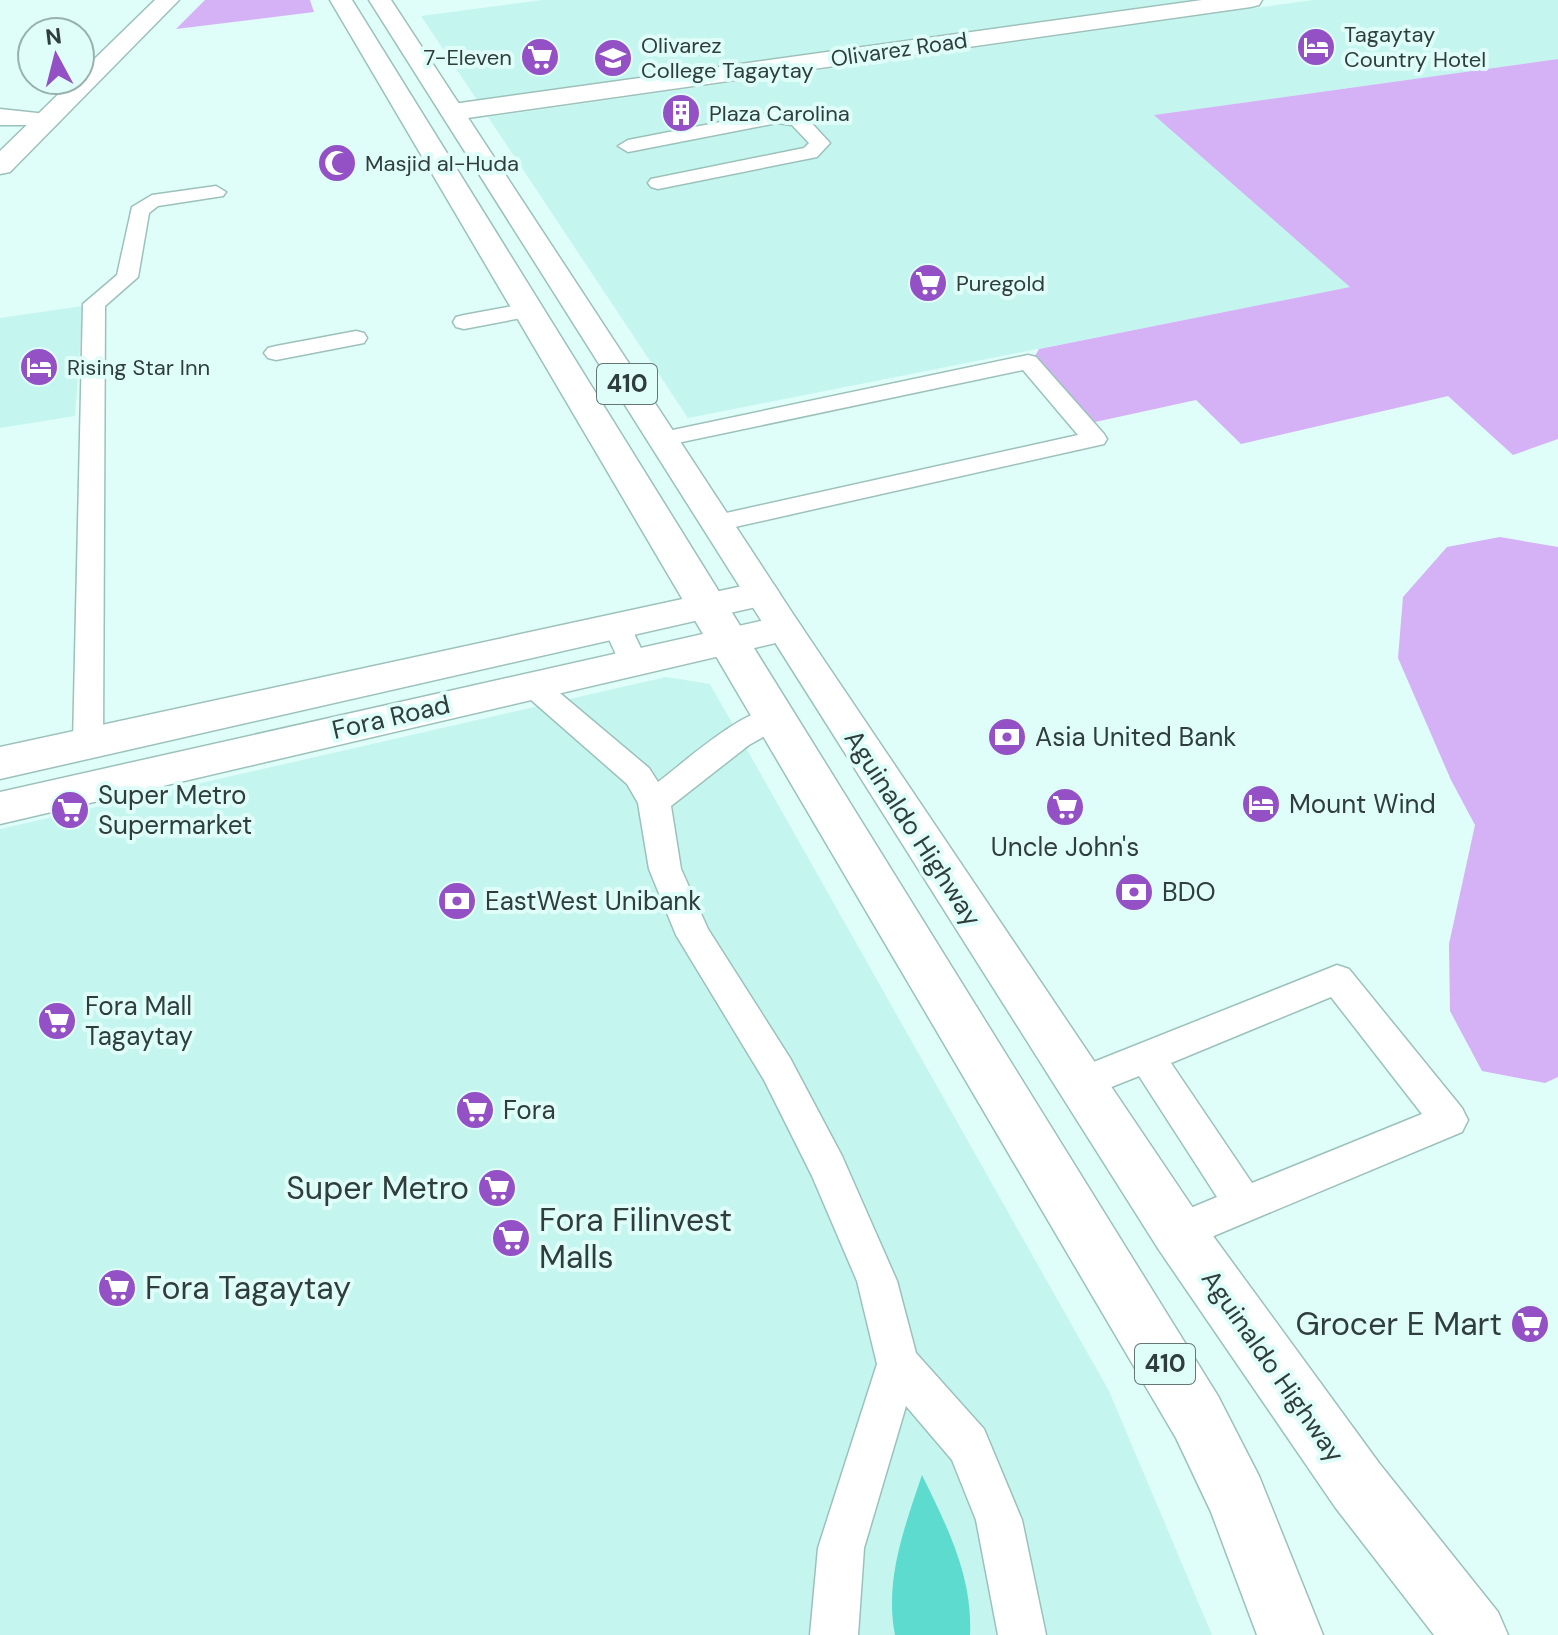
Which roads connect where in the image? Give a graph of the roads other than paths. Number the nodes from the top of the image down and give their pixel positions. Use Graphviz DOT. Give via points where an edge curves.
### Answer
graph roads {
  1 [pos="168,0"];
  2 [pos="341,0"];
  3 [pos="380,0"];
  4 [pos="1251,0"];
  5 [pos="453,112"];
  6 [pos="0,117"];
  7 [pos="47,120"];
  8 [pos="628,146"];
  9 [pos="0,166"];
  10 [pos="658,183"];
  11 [pos="216,192"];
  12 [pos="529,310"];
  13 [pos="464,322"];
  14 [pos="356,338"];
  15 [pos="276,353"];
  16 [pos="663,439"];
  17 [pos="717,523"];
  18 [pos="706,606"];
  19 [pos="772,611"];
  20 [pos="617,626"];
  21 [pos="729,642"];
  22 [pos="633,663"];
  23 [pos="532,685"];
  24 [pos="775,716"];
  25 [pos="88,743"];
  26 [pos="0,763"];
  27 [pos="654,802"];
  28 [pos="0,808"];
  29 [pos="1146,1056"];
  30 [pos="1079,1084"];
  31 [pos="1244,1204"];
  32 [pos="1178,1232"];
  33 [pos="898,1364"];
  34 [pos="834,1635"];
  35 [pos="1022,1635"];
  36 [pos="1290,1635"];
  37 [pos="1475,1635"];
  1 -- 7 [label="main road"];
  2 -- 12 [label="main road, 410"];
  3 -- 5 [label="main road, Aguinaldo Highway / 410"];
  4 -- 5 [label="main road, Olivarez Road"];
  5 -- 16 [label="main road, Aguinaldo Highway / 410"];
  6 -- 7 [label="main road"];
  7 -- 9 [label="main road"];
  8 -- 10 [label="lane" via="777,117 798,120 820,143 810,153"];
  11 -- 25 [label="lane" via="152,201 139,211 127,277 94,304"];
  12 -- 13 [label="lane"];
  12 -- 18 [label="main road, 410"];
  14 -- 15 [label="lane"];
  16 -- 17 [label="main road, Aguinaldo Highway / 410"];
  16 -- 17 [label="lane" via="1028,362 1095,439"];
  17 -- 19 [label="main road, Aguinaldo Highway / 410"];
  18 -- 19 [label="main road, Fora Road"];
  18 -- 20 [label="main road, Fora Road"];
  18 -- 21 [label="main road, 410"];
  19 -- 21 [label="main road, Fora Road"];
  19 -- 30 [label="main road, Aguinaldo Highway / 410"];
  20 -- 22 [label="lane"];
  20 -- 25 [label="main road, Fora Road"];
  21 -- 22 [label="main road, Fora Road"];
  21 -- 24 [label="main road, 410"];
  22 -- 23 [label="main road, Fora Road"];
  23 -- 27 [label="lane" via="638,776"];
  23 -- 28 [label="main road, Fora Road"];
  24 -- 27 [label="lane" via="738,737"];
  24 -- 36 [label="main road, 410" via="1197,1417 1237,1498"];
  25 -- 26 [label="main road, Fora Road"];
  27 -- 33 [label="lane" via="665,869 693,935 777,1069 828,1168 877,1281"];
  29 -- 30 [label="lane"];
  29 -- 31 [label="lane"];
  29 -- 31 [label="lane" via="1337,979 1449,1120"];
  30 -- 32 [label="main road, Aguinaldo Highway / 410"];
  31 -- 32 [label="lane"];
  32 -- 37 [label="main road, Aguinaldo Highway / 410" via="1357,1485"];
  33 -- 34 [label="lane" via="841,1548"];
  33 -- 35 [label="lane" via="968,1445 999,1520"];
}
